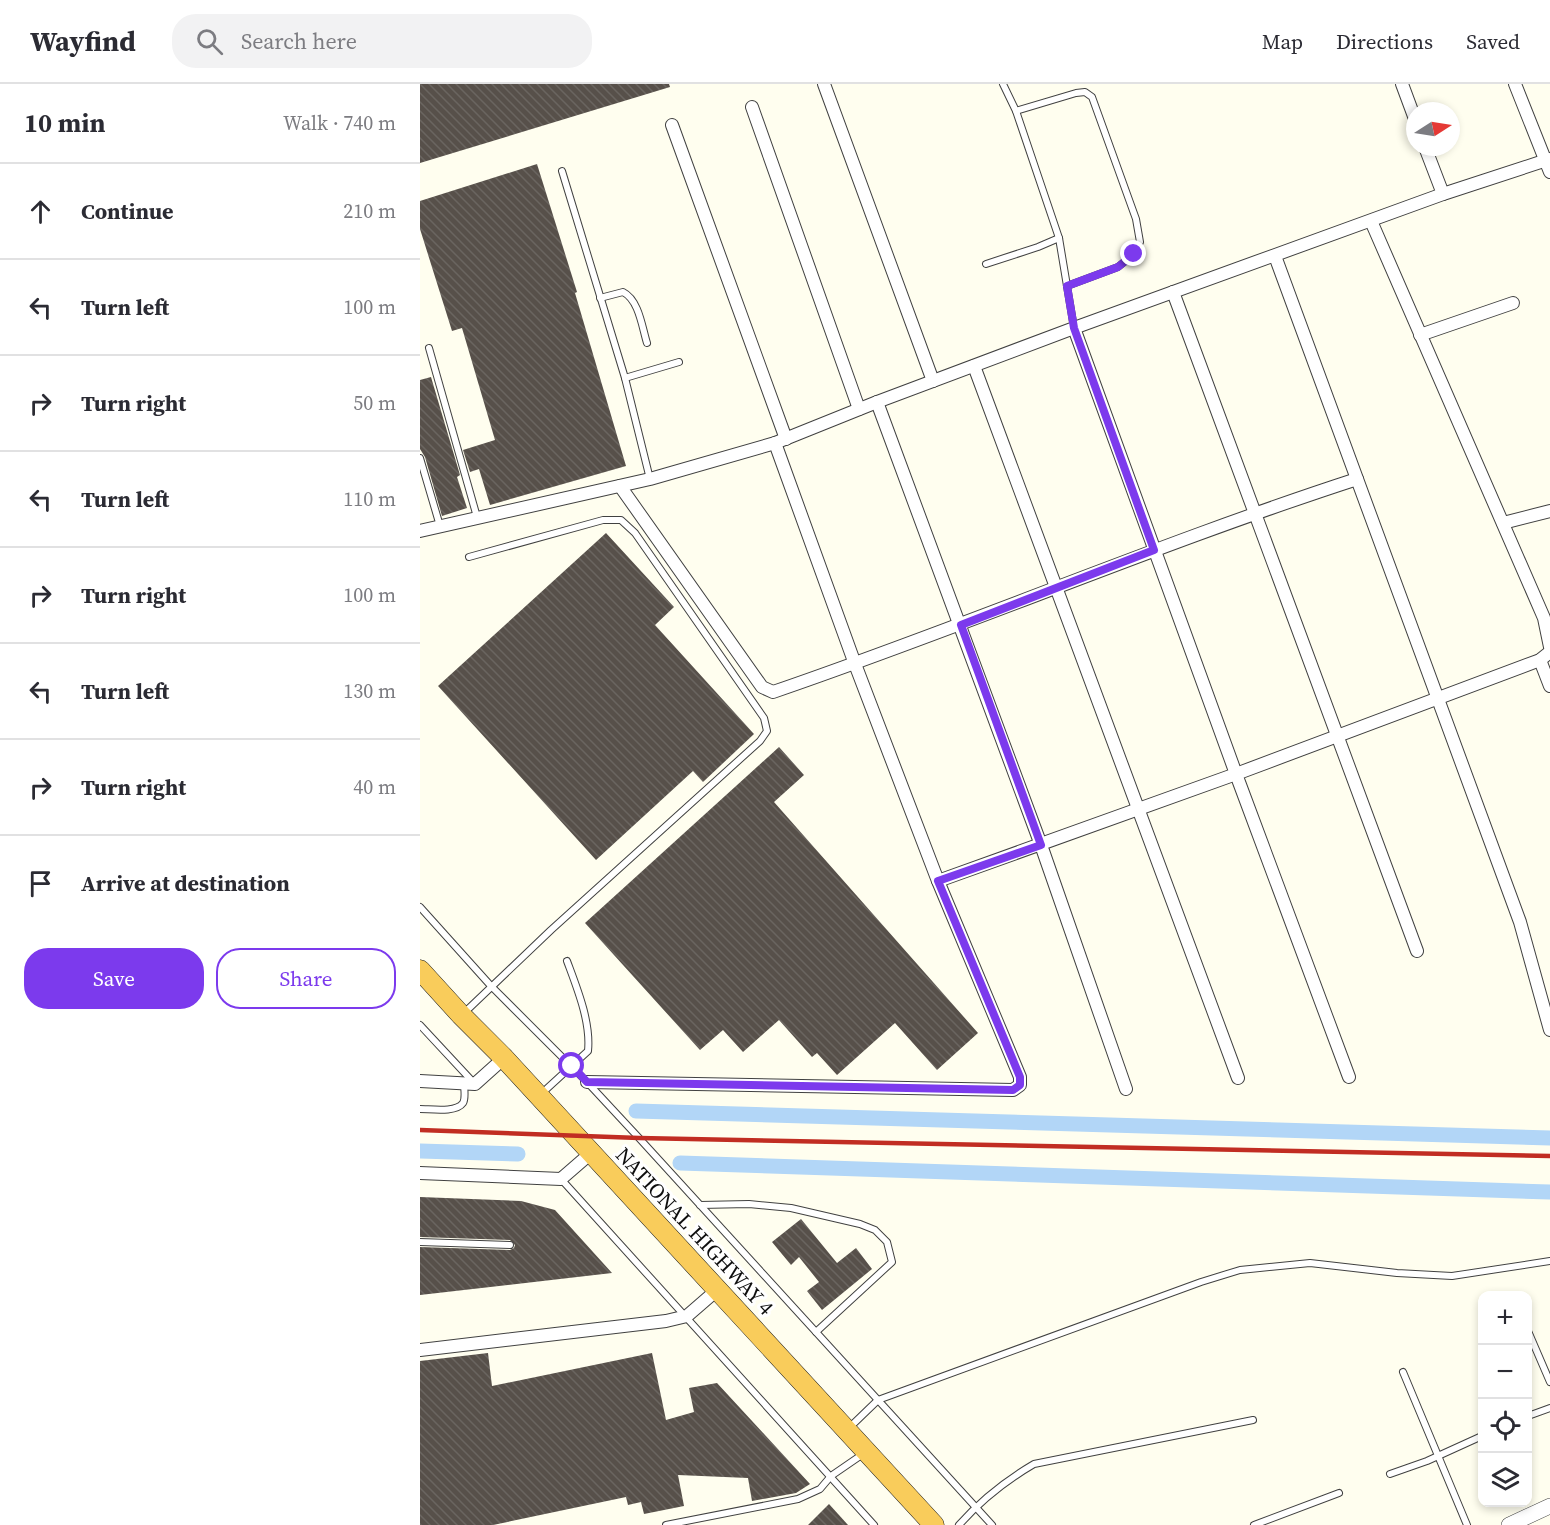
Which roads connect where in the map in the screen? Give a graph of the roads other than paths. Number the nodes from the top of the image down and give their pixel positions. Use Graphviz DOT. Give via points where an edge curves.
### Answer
graph roads {
  1 [pos="824,84"];
  2 [pos="1003,84"];
  3 [pos="1402,84"];
  4 [pos="1515,84"];
  5 [pos="1409,102"];
  6 [pos="752,107"];
  7 [pos="1016,111"];
  8 [pos="672,125"];
  9 [pos="1428,156"];
  10 [pos="1548,164"];
  11 [pos="562,171"];
  12 [pos="1443,194"];
  13 [pos="1371,220"];
  14 [pos="1059,238"];
  15 [pos="1275,256"];
  16 [pos="986,264"];
  17 [pos="1067,286"];
  18 [pos="1173,292"];
  19 [pos="600,298"];
  20 [pos="1513,303"];
  21 [pos="1074,328"];
  22 [pos="1419,335"];
  23 [pos="647,343"];
  24 [pos="429,348"];
  25 [pos="680,362"];
  26 [pos="974,366"];
  27 [pos="625,378"];
  28 [pos="933,381"];
  29 [pos="877,402"];
  30 [pos="859,409"];
  31 [pos="781,441"];
  32 [pos="420,458"];
  33 [pos="650,479"];
  34 [pos="1357,479"];
  35 [pos="620,486"];
  36 [pos="1550,511"];
  37 [pos="1256,512"];
  38 [pos="477,517"];
  39 [pos="1503,523"];
  40 [pos="441,527"];
  41 [pos="420,531"];
  42 [pos="1154,550"];
  43 [pos="468,557"];
  44 [pos="1056,588"];
  45 [pos="1547,617"];
  46 [pos="961,625"];
  47 [pos="1550,647"];
  48 [pos="1545,656"];
  49 [pos="855,664"];
  50 [pos="1550,686"];
  51 [pos="1436,698"];
  52 [pos="1339,735"];
  53 [pos="1236,774"];
  54 [pos="1138,809"];
  55 [pos="1041,845"];
  56 [pos="938,881"];
  57 [pos="420,907"];
  58 [pos="1417,951"];
  59 [pos="567,961"];
  60 [pos="420,970"];
  61 [pos="491,986"];
  62 [pos="461,1016"];
  63 [pos="420,1025"];
  64 [pos="1550,1030"];
  65 [pos="504,1058"];
  66 [pos="572,1066"];
  67 [pos="1349,1077"];
  68 [pos="1238,1078"];
  69 [pos="420,1081"];
  70 [pos="587,1082"];
  71 [pos="469,1084"];
  72 [pos="1126,1089"];
  73 [pos="539,1096"];
  74 [pos="420,1109"];
  75 [pos="591,1153"];
  76 [pos="420,1173"];
  77 [pos="561,1179"];
  78 [pos="700,1205"];
  79 [pos="420,1242"];
  80 [pos="510,1245"];
  81 [pos="1550,1261"];
  82 [pos="717,1290"];
  83 [pos="687,1316"];
  84 [pos="816,1332"];
  85 [pos="1532,1342"];
  86 [pos="420,1350"];
  87 [pos="1403,1372"];
  88 [pos="1550,1382"];
  89 [pos="878,1400"];
  90 [pos="1550,1408"];
  91 [pos="1532,1414"];
  92 [pos="1253,1420"];
  93 [pos="846,1431"];
  94 [pos="1478,1438"];
  95 [pos="866,1452"];
  96 [pos="1438,1457"];
  97 [pos="1390,1474"];
  98 [pos="831,1476"];
  99 [pos="1339,1493"];
  100 [pos="1550,1506"];
  101 [pos="975,1507"];
  102 [pos="666,1525"];
  103 [pos="874,1525"];
  104 [pos="934,1525"];
  105 [pos="959,1525"];
  106 [pos="992,1525"];
  107 [pos="1254,1525"];
  108 [pos="1467,1525"];
  109 [pos="1509,1525"];
  1 -- 28 [label="street"];
  2 -- 7 [label="lane"];
  3 -- 5 [label="street"];
  4 -- 10 [label="street"];
  6 -- 30 [label="street"];
  7 -- 14 [label="lane"];
  7 -- 17 [label="lane" via="1076,93 1085,92 1092,97 1136,219 1140,242 1134,254 1118,267"];
  8 -- 31 [label="street"];
  9 -- 12 [label="street"];
  10 -- 12 [label="street"];
  11 -- 19 [label="lane"];
  12 -- 13 [label="street"];
  13 -- 15 [label="street"];
  13 -- 22 [label="street"];
  14 -- 16 [label="lane"];
  14 -- 17 [label="lane"];
  15 -- 18 [label="street"];
  15 -- 34 [label="street"];
  17 -- 21 [label="lane"];
  18 -- 21 [label="street"];
  18 -- 37 [label="street"];
  19 -- 23 [label="lane" via="623,292 629,295"];
  19 -- 27 [label="lane"];
  20 -- 22 [label="street"];
  21 -- 26 [label="street"];
  21 -- 42 [label="street"];
  22 -- 39 [label="street"];
  24 -- 38 [label="lane"];
  25 -- 27 [label="lane"];
  26 -- 28 [label="street"];
  26 -- 44 [label="street"];
  27 -- 33 [label="lane"];
  28 -- 29 [label="street"];
  29 -- 30 [label="street"];
  29 -- 46 [label="street"];
  30 -- 31 [label="street"];
  31 -- 33 [label="street"];
  31 -- 49 [label="street"];
  32 -- 40 [label="lane"];
  33 -- 35 [label="street"];
  34 -- 37 [label="street"];
  34 -- 51 [label="street"];
  35 -- 38 [label="street"];
  35 -- 49 [label="street" via="762,687 773,692"];
  36 -- 39 [label="street"];
  37 -- 42 [label="street"];
  37 -- 52 [label="street"];
  38 -- 40 [label="street"];
  39 -- 45 [label="street"];
  40 -- 41 [label="street"];
  42 -- 44 [label="street"];
  42 -- 53 [label="street"];
  43 -- 61 [label="lane" via="603,520 621,519 635,533 764,718 767,731"];
  44 -- 46 [label="street"];
  44 -- 54 [label="street"];
  45 -- 47 [label="street"];
  46 -- 49 [label="street"];
  46 -- 55 [label="street"];
  48 -- 50 [label="street"];
  48 -- 51 [label="street"];
  49 -- 56 [label="street"];
  51 -- 52 [label="street"];
  51 -- 64 [label="street" via="1520,922"];
  52 -- 53 [label="street"];
  52 -- 58 [label="street"];
  53 -- 54 [label="street"];
  53 -- 67 [label="street"];
  54 -- 55 [label="street"];
  54 -- 68 [label="street"];
  55 -- 56 [label="street"];
  55 -- 72 [label="street"];
  56 -- 70 [label="street" via="1020,1077 1020,1085 1013,1090"];
  57 -- 61 [label="lane"];
  59 -- 66 [label="lane" via="589,1041 588,1051"];
  60 -- 62 [label="highway, NATIONAL HIGHWAY 4"];
  61 -- 62 [label="lane"];
  61 -- 66 [label="lane"];
  62 -- 65 [label="highway, NATIONAL HIGHWAY 4"];
  63 -- 71 [label="lane"];
  65 -- 71 [label="street"];
  65 -- 73 [label="highway, NATIONAL HIGHWAY 4"];
  66 -- 70 [label="lane"];
  66 -- 73 [label="lane"];
  69 -- 71 [label="street"];
  70 -- 78 [label="lane"];
  71 -- 74 [label="lane" via="463,1103 456,1108"];
  73 -- 75 [label="highway, NATIONAL HIGHWAY 4"];
  75 -- 77 [label="street"];
  75 -- 82 [label="highway, NATIONAL HIGHWAY 4"];
  76 -- 77 [label="street"];
  77 -- 83 [label="lane"];
  78 -- 84 [label="lane"];
  78 -- 84 [label="lane" via="791,1208 860,1224 875,1230 886,1242 892,1262"];
  79 -- 80 [label="lane"];
  81 -- 89 [label="lane" via="1452,1276 1310,1263 1240,1270"];
  82 -- 83 [label="street"];
  82 -- 93 [label="highway, NATIONAL HIGHWAY 4"];
  83 -- 86 [label="street" via="666,1322"];
  83 -- 98 [label="lane"];
  84 -- 89 [label="lane"];
  85 -- 88 [label="lane"];
  87 -- 96 [label="lane"];
  89 -- 93 [label="lane"];
  89 -- 101 [label="lane"];
  90 -- 91 [label="lane"];
  92 -- 101 [label="lane" via="1034,1464"];
  93 -- 95 [label="highway, NATIONAL HIGHWAY 4"];
  94 -- 96 [label="lane"];
  95 -- 98 [label="lane"];
  95 -- 104 [label="highway, NATIONAL HIGHWAY 4"];
  96 -- 97 [label="lane"];
  96 -- 108 [label="lane"];
  98 -- 102 [label="lane" via="820,1489 798,1499"];
  98 -- 103 [label="lane"];
  99 -- 107 [label="lane"];
  100 -- 109 [label="street"];
  101 -- 105 [label="lane"];
  101 -- 106 [label="lane"];
}
